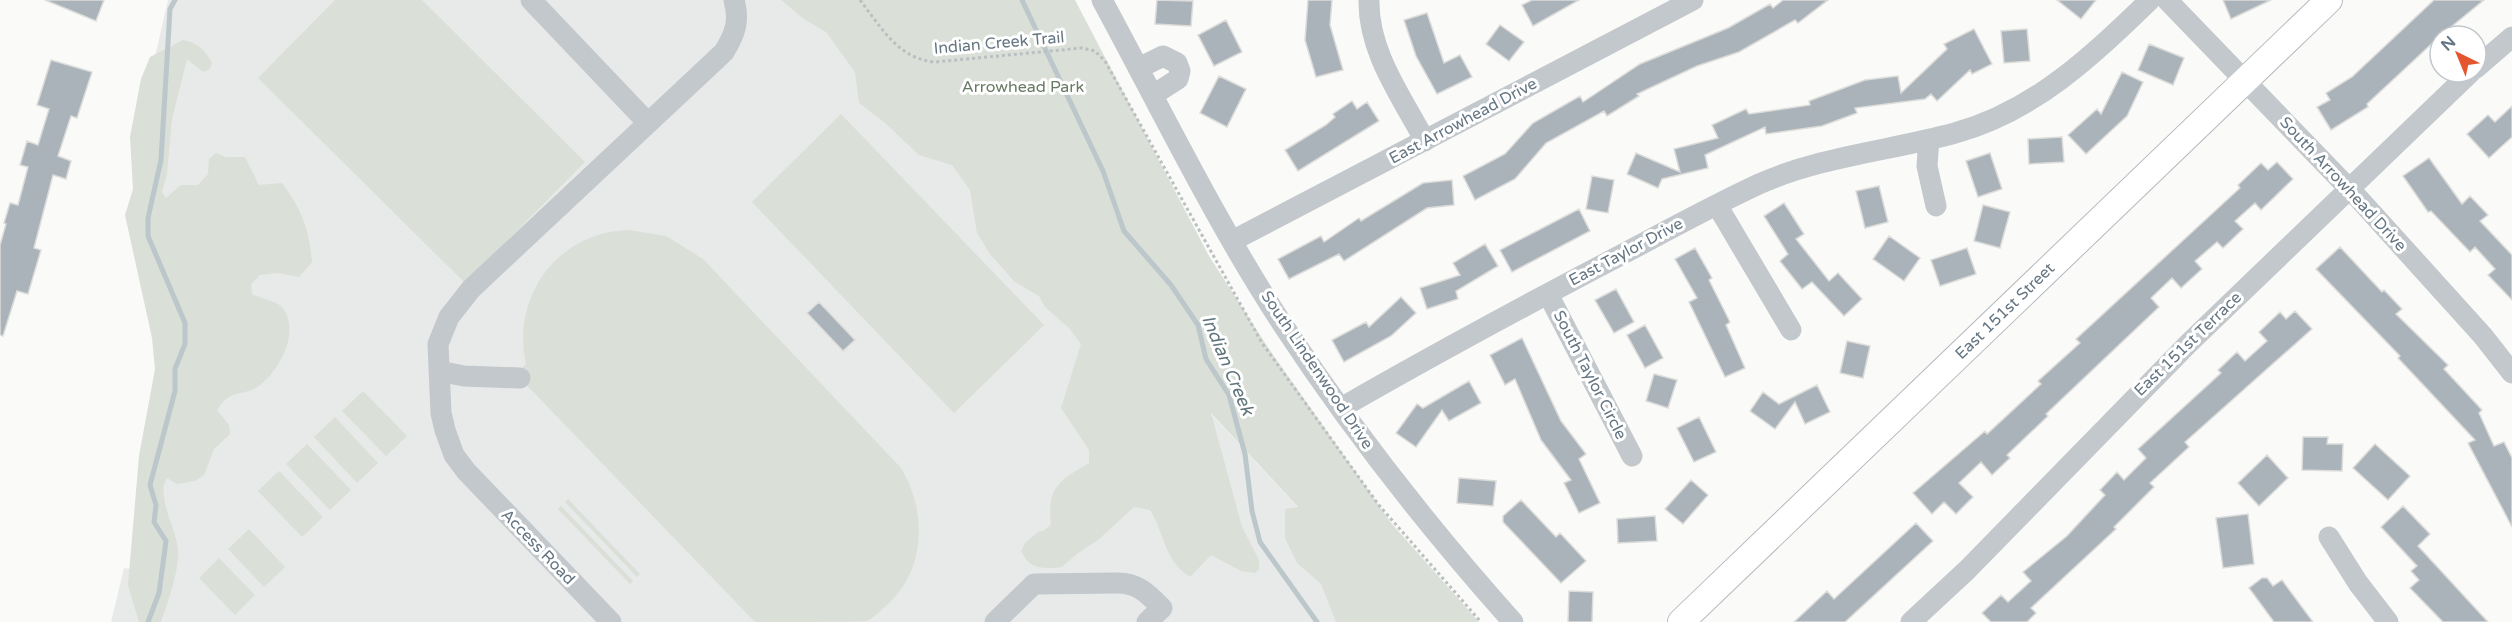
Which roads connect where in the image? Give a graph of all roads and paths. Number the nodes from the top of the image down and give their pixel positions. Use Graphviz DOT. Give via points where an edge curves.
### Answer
graph roads {
  1 [pos="531,0"];
  2 [pos="734,0"];
  3 [pos="860,0"];
  4 [pos="1102,0"];
  5 [pos="1370,0"];
  6 [pos="1693,0"];
  7 [pos="2150,0"];
  8 [pos="2167,0"];
  9 [pos="2329,0"];
  10 [pos="2512,37"];
  11 [pos="1095,51"];
  12 [pos="2488,58"];
  13 [pos="1139,68"];
  14 [pos="2245,81"];
  15 [pos="2458,84"];
  16 [pos="1153,95"];
  17 [pos="648,123"];
  18 [pos="1929,139"];
  19 [pos="1425,141"];
  20 [pos="2349,189"];
  21 [pos="1717,205"];
  22 [pos="1936,206"];
  23 [pos="1232,242"];
  24 [pos="1548,294"];
  25 [pos="1791,330"];
  26 [pos="439,371"];
  27 [pos="2512,373"];
  28 [pos="520,378"];
  29 [pos="1341,408"];
  30 [pos="1632,456"];
  31 [pos="2329,537"];
  32 [pos="611,622"];
  33 [pos="995,622"];
  34 [pos="1147,622"];
  35 [pos="1513,622"];
  36 [pos="1682,622"];
  37 [pos="1911,622"];
  38 [pos="2388,622"];
  1 -- 17 [label="street"];
  2 -- 17 [label="street, Access Road" via="738,13 735,34 724,52"];
  3 -- 11 [label="path, Indian Creek Trail" via="896,46 910,56 935,62 1063,48"];
  4 -- 13 [label="street, South Lindenwood Drive"];
  5 -- 19 [label="street" via="1374,41"];
  6 -- 19 [label="street, East Arrowhead Drive"];
  7 -- 18 [label="street, East Taylor Drive" via="2058,84 2004,114"];
  8 -- 14 [label="street, South Arrowhead Drive"];
  9 -- 14 [label="main road, East 151st Street"];
  10 -- 12 [label="street"];
  13 -- 16 [label="street, South Lindenwood Drive"];
  13 -- 16 [label="street" via="1163,56 1177,63 1178,79"];
  14 -- 20 [label="street, South Arrowhead Drive"];
  14 -- 36 [label="main road, East 151st Street"];
  15 -- 20 [label="street, East 151st Terrace"];
  16 -- 23 [label="street, South Lindenwood Drive"];
  17 -- 26 [label="street, Access Road" via="471,289 449,317 438,344"];
  18 -- 21 [label="street, East Taylor Drive" via="1799,169"];
  18 -- 22 [label="street" via="1927,166"];
  19 -- 23 [label="street, East Arrowhead Drive"];
  20 -- 27 [label="street, South Arrowhead Drive"];
  20 -- 37 [label="street, East 151st Terrace" via="2124,406 2008,528"];
  21 -- 24 [label="street, East Taylor Drive"];
  21 -- 25 [label="street"];
  23 -- 29 [label="street, South Lindenwood Drive"];
  24 -- 29 [label="street, East Taylor Drive"];
  24 -- 30 [label="street, South Taylor Circle"];
  26 -- 28 [label="street"];
  26 -- 32 [label="street, Access Road" via="444,430 454,455"];
  29 -- 35 [label="street, South Lindenwood Drive" via="1403,494"];
  31 -- 38 [label="street"];
  33 -- 34 [label="street" via="1034,584 1118,583 1143,589 1162,608"];
}
